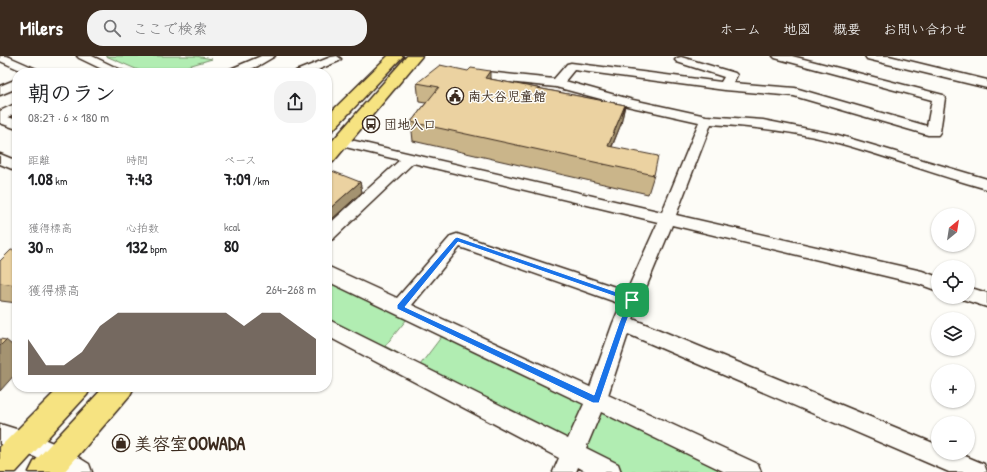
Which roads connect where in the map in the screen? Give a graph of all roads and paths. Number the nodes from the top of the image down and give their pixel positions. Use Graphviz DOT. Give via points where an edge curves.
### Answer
graph roads {
  1 [pos="83,56"];
  2 [pos="268,56"];
  3 [pos="381,56"];
  4 [pos="396,56"];
  5 [pos="779,56"];
  6 [pos="872,56"];
  7 [pos="0,57"];
  8 [pos="423,57"];
  9 [pos="335,59"];
  10 [pos="681,60"];
  11 [pos="25,68"];
  12 [pos="96,68"];
  13 [pos="243,68"];
  14 [pos="312,68"];
  15 [pos="488,76"];
  16 [pos="557,83"];
  17 [pos="987,84"];
  18 [pos="12,85"];
  19 [pos="725,86"];
  20 [pos="0,91"];
  21 [pos="12,110"];
  22 [pos="0,117"];
  23 [pos="332,120"];
  24 [pos="706,120"];
  25 [pos="332,121"];
  26 [pos="12,123"];
  27 [pos="342,142"];
  28 [pos="332,153"];
  29 [pos="0,158"];
  30 [pos="409,159"];
  31 [pos="12,164"];
  32 [pos="987,184"];
  33 [pos="667,219"];
  34 [pos="332,230"];
  35 [pos="332,275"];
  36 [pos="931,281"];
  37 [pos="975,296"];
  38 [pos="632,300"];
  39 [pos="987,300"];
  40 [pos="400,307"];
  41 [pos="622,323"];
  42 [pos="332,330"];
  43 [pos="72,392"];
  44 [pos="117,392"];
  45 [pos="596,400"];
  46 [pos="13,438"];
  47 [pos="573,453"];
  48 [pos="51,465"];
  49 [pos="0,468"];
  50 [pos="81,472"];
  51 [pos="564,472"];
  52 [pos="610,472"];
  53 [pos="750,472"];
  54 [pos="976,472"];
  1 -- 12 [label="street"];
  2 -- 13 [label="street"];
  3 -- 23 [label="highway"];
  4 -- 25 [label="highway"];
  5 -- 19 [label="street" via="939,98 933,132 795,92"];
  6 -- 17 [label="street"];
  7 -- 11 [label="street"];
  8 -- 27 [label="highway"];
  9 -- 14 [label="street"];
  10 -- 19 [label="street" via="731,75"];
  15 -- 16 [label="street"];
  16 -- 19 [label="street" via="571,66"];
  16 -- 24 [label="street"];
  18 -- 20 [label="street"];
  21 -- 22 [label="street"];
  22 -- 26 [label="street"];
  24 -- 32 [label="street" via="763,124 838,139"];
  24 -- 33 [label="street"];
  27 -- 28 [label="highway"];
  27 -- 30 [label="street"];
  29 -- 31 [label="street"];
  30 -- 33 [label="street"];
  30 -- 34 [label="street"];
  33 -- 36 [label="street"];
  33 -- 38 [label="street"];
  35 -- 40 [label="street"];
  37 -- 39 [label="street"];
  38 -- 40 [label="street" via="457,240"];
  38 -- 41 [label="street"];
  40 -- 45 [label="street"];
  41 -- 45 [label="street"];
  41 -- 54 [label="street"];
  42 -- 47 [label="street"];
  43 -- 46 [label="highway"];
  44 -- 48 [label="highway"];
  45 -- 47 [label="street"];
  45 -- 53 [label="street"];
  46 -- 48 [label="street"];
  46 -- 49 [label="highway"];
  47 -- 51 [label="street"];
  47 -- 52 [label="street"];
  48 -- 50 [label="street"];
}
